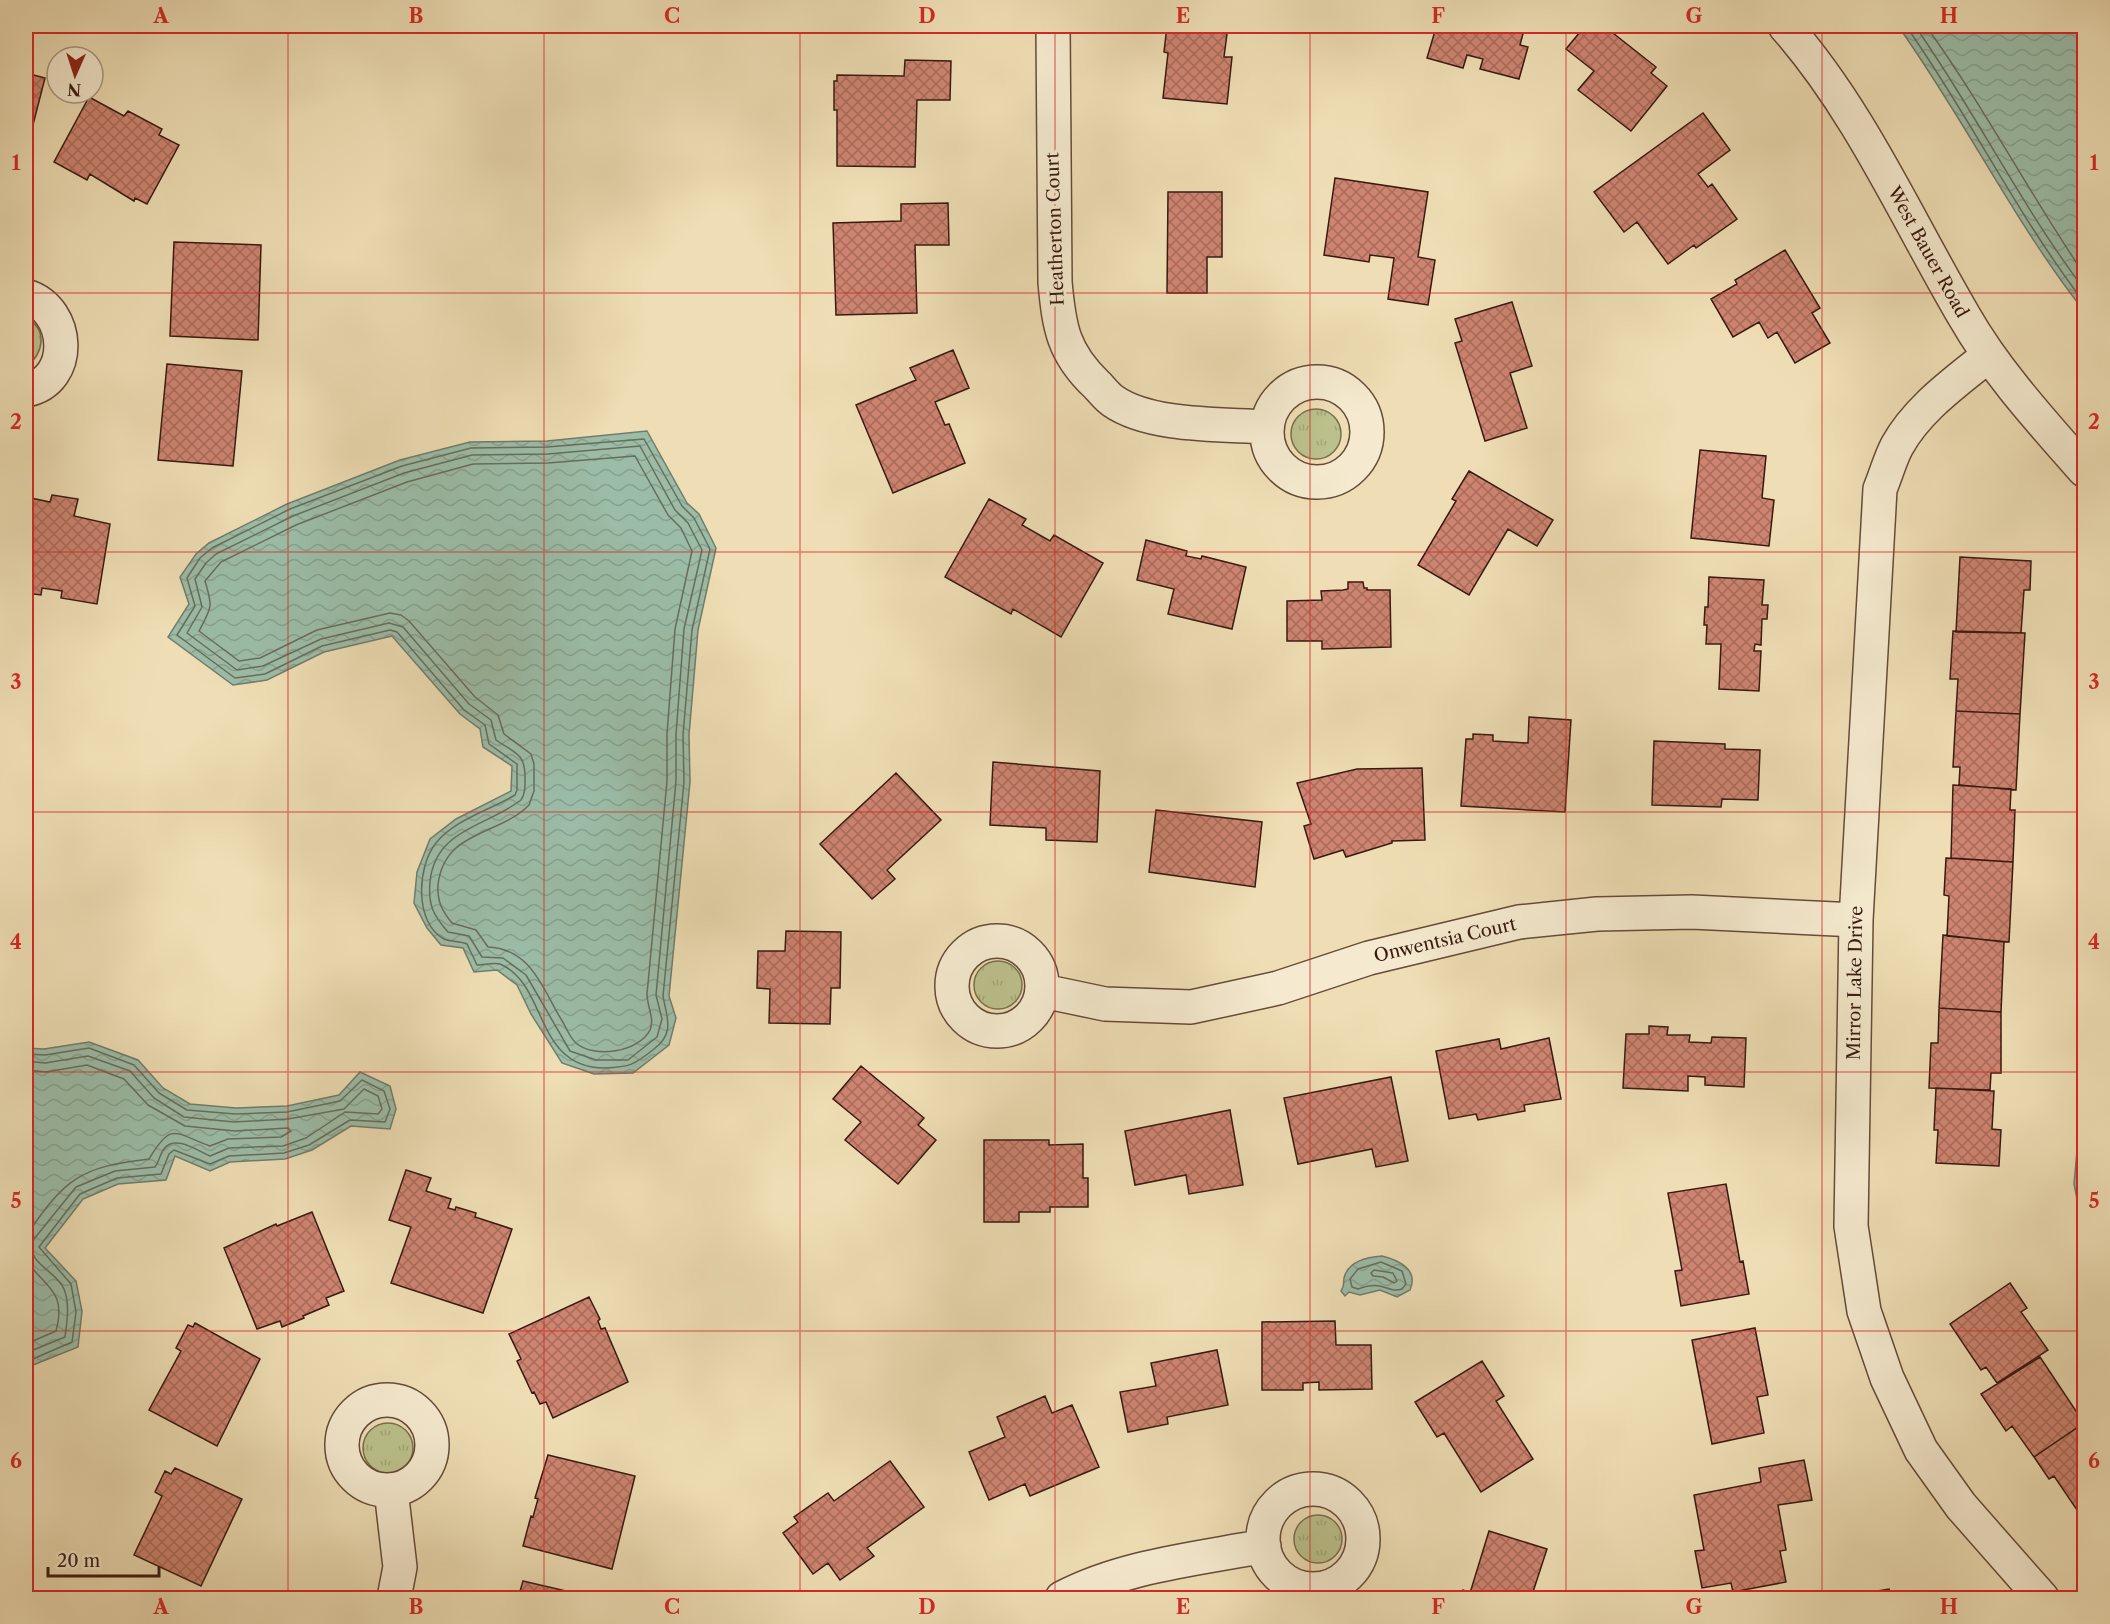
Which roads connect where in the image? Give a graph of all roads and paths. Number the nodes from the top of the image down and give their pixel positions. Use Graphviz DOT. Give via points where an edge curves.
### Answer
graph roads {
  1 [pos="1053,26"];
  2 [pos="1785,26"];
  3 [pos="26,297"];
  4 [pos="1989,355"];
  5 [pos="26,390"];
  6 [pos="1266,428"];
  7 [pos="2085,470"];
  8 [pos="1856,920"];
  9 [pos="1043,991"];
  10 [pos="391,1490"];
  11 [pos="1264,1546"];
  12 [pos="394,1599"];
  13 [pos="1062,1599"];
  14 [pos="2042,1599"];
  1 -- 6 [label="street, Heatherton Court" via="1055,282 1059,321 1068,349 1087,376 1113,401 1131,411 1154,418"];
  2 -- 4 [label="street, West Bauer Road" via="1817,62"];
  3 -- 5 [label="street" via="47,308 57,321 61,353 45,381"];
  4 -- 7 [label="street, West Bauer Road"];
  4 -- 8 [label="street, Mirror Lake Drive" via="1933,401 1910,426 1896,447 1880,489"];
  8 -- 9 [label="street, Onwentsia Court" via="1692,912 1597,914 1519,922 1369,958 1278,988 1191,1007 1105,1004"];
  8 -- 14 [label="street, Mirror Lake Drive" via="1851,1226 1864,1311 1887,1378 1922,1450 1961,1506"];
  10 -- 12 [label="street" via="400,1567"];
  11 -- 13 [label="street" via="1125,1573 1088,1585"];
}
